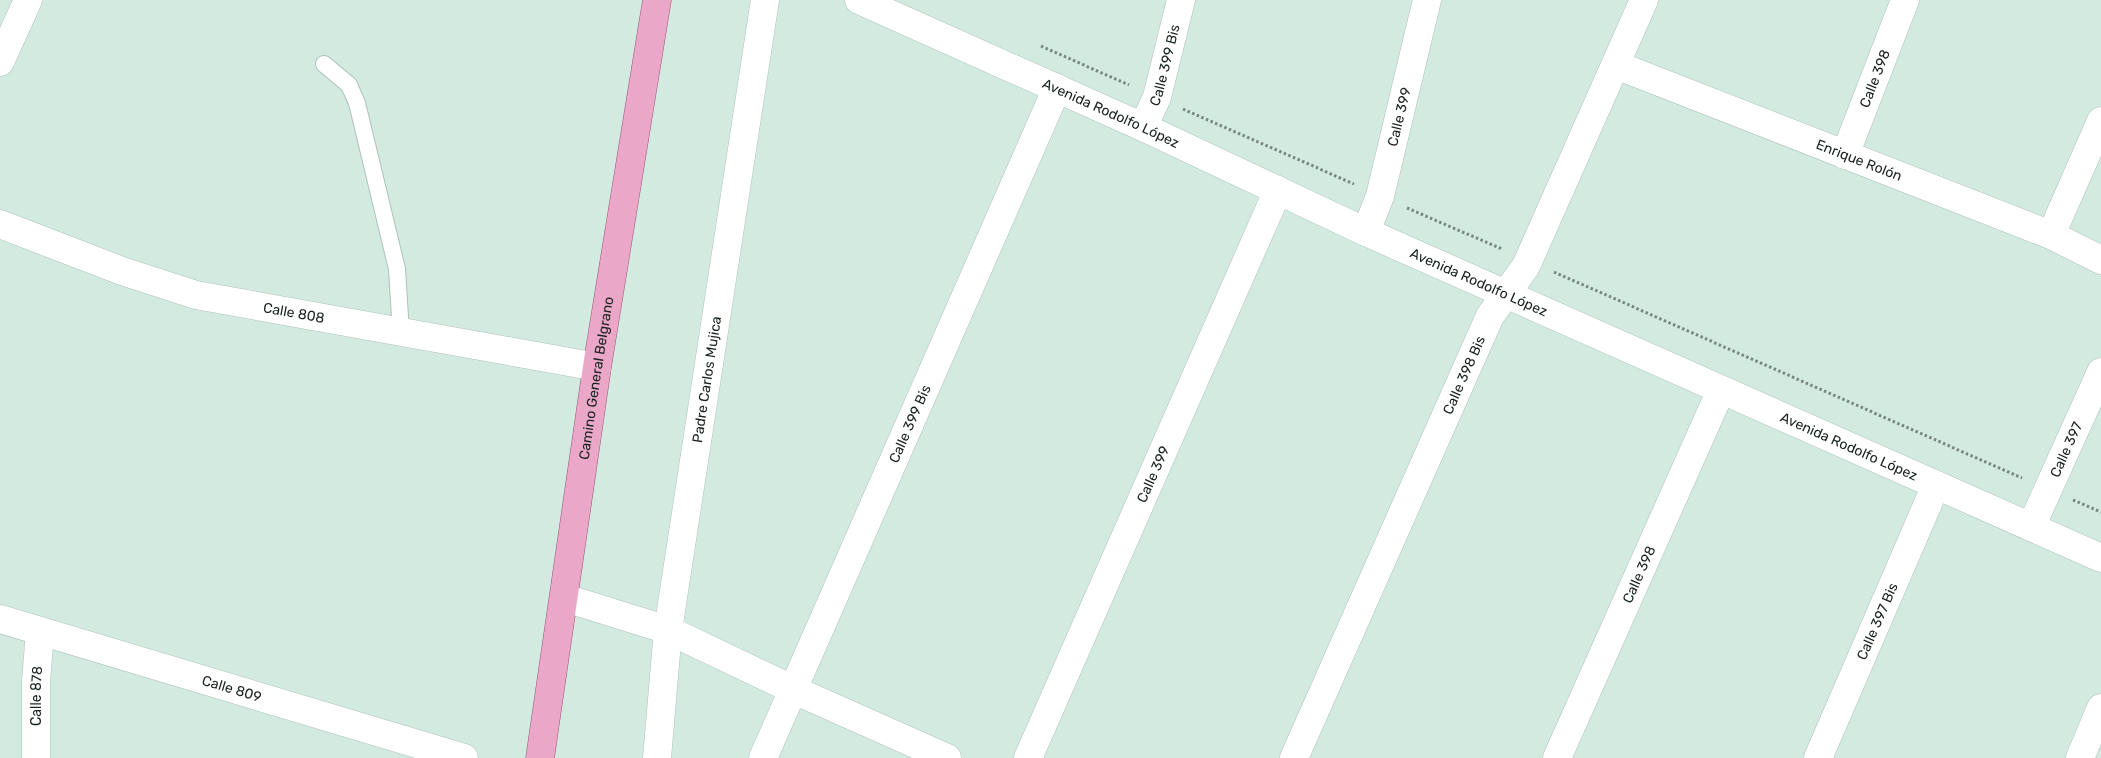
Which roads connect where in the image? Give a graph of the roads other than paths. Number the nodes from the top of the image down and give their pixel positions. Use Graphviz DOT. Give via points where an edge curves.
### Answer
graph roads {
  1 [pos="28,0"];
  2 [pos="657,0"];
  3 [pos="765,0"];
  4 [pos="859,0"];
  5 [pos="1181,0"];
  6 [pos="1427,0"];
  7 [pos="1644,0"];
  8 [pos="1905,0"];
  9 [pos="0,62"];
  10 [pos="324,64"];
  11 [pos="1616,65"];
  12 [pos="1057,88"];
  13 [pos="2101,121"];
  14 [pos="1143,127"];
  15 [pos="1845,155"];
  16 [pos="1278,190"];
  17 [pos="0,224"];
  18 [pos="1366,232"];
  19 [pos="2051,234"];
  20 [pos="2101,260"];
  21 [pos="1506,294"];
  22 [pos="401,333"];
  23 [pos="596,367"];
  24 [pos="2101,372"];
  25 [pos="1721,390"];
  26 [pos="1936,485"];
  27 [pos="2031,527"];
  28 [pos="2101,558"];
  29 [pos="565,598"];
  30 [pos="0,619"];
  31 [pos="668,630"];
  32 [pos="40,632"];
  33 [pos="794,690"];
  34 [pos="2101,708"];
  35 [pos="36,758"];
  36 [pos="464,758"];
  37 [pos="540,758"];
  38 [pos="657,758"];
  39 [pos="763,758"];
  40 [pos="946,758"];
  41 [pos="1028,758"];
  42 [pos="1294,758"];
  43 [pos="1557,758"];
  44 [pos="1818,758"];
  45 [pos="2080,758"];
  1 -- 9 [label="street"];
  2 -- 23 [label="main road, Camino General Belgrano"];
  3 -- 31 [label="street, Padre Carlos Mujica"];
  4 -- 12 [label="street, Avenida Rodolfo López"];
  5 -- 14 [label="street, Calle 399 Bis" via="1157,97"];
  6 -- 18 [label="street, Calle 399" via="1380,196"];
  7 -- 11 [label="street, Calle 398 Bis"];
  8 -- 15 [label="street, Calle 398"];
  10 -- 22 [label="lane" via="349,85 357,103 397,269"];
  11 -- 15 [label="street, Enrique Rolón"];
  11 -- 21 [label="street, Calle 398 Bis" via="1526,266"];
  12 -- 14 [label="street, Avenida Rodolfo López"];
  12 -- 33 [label="street, Calle 399 Bis"];
  13 -- 19 [label="street"];
  14 -- 16 [label="street, Avenida Rodolfo López"];
  15 -- 19 [label="street, Enrique Rolón"];
  16 -- 18 [label="street, Avenida Rodolfo López"];
  16 -- 41 [label="street, Calle 399"];
  17 -- 22 [label="street, Calle 808" via="122,271 196,295"];
  18 -- 21 [label="street, Avenida Rodolfo López"];
  19 -- 20 [label="street, Enrique Rolón"];
  21 -- 25 [label="street, Avenida Rodolfo López"];
  21 -- 42 [label="street, Calle 398 Bis" via="1490,316"];
  22 -- 23 [label="street, Calle 808"];
  23 -- 29 [label="main road, Camino General Belgrano"];
  24 -- 27 [label="street, Calle 397"];
  25 -- 26 [label="street, Avenida Rodolfo López"];
  25 -- 43 [label="street, Calle 398"];
  26 -- 27 [label="street, Avenida Rodolfo López"];
  26 -- 44 [label="street, Calle 397 Bis"];
  27 -- 28 [label="street, Avenida Rodolfo López"];
  29 -- 31 [label="street"];
  29 -- 37 [label="main road, Camino General Belgrano"];
  30 -- 32 [label="street, Calle 809"];
  31 -- 33 [label="street"];
  31 -- 38 [label="street, Padre Carlos Mujica"];
  32 -- 35 [label="street, Calle 878"];
  32 -- 36 [label="street, Calle 809"];
  33 -- 39 [label="street, Calle 399 Bis"];
  33 -- 40 [label="street"];
  34 -- 45 [label="street"];
}
